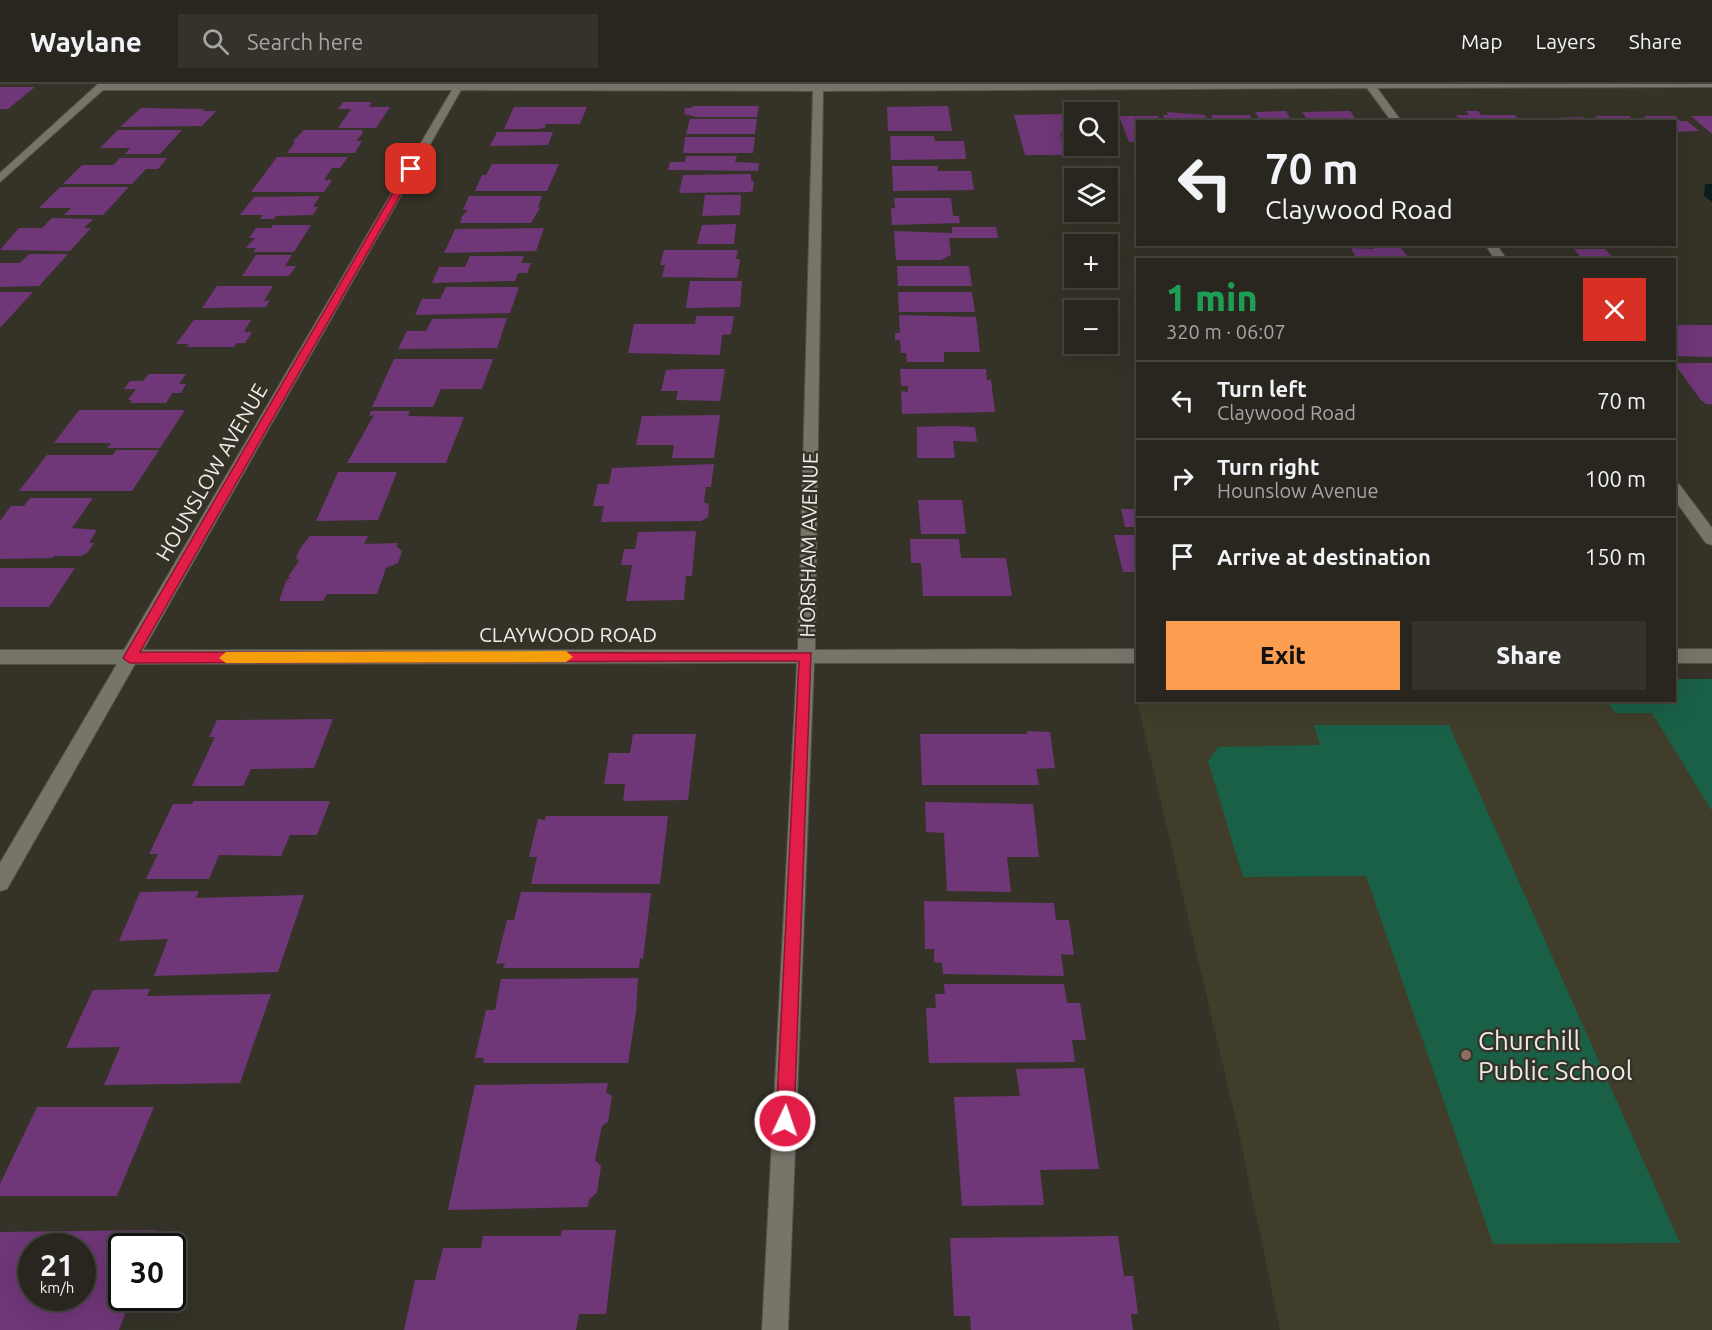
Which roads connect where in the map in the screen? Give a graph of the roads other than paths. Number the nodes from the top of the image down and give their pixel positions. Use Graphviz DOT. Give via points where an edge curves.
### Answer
graph roads {
  1 [pos="1712,84"];
  2 [pos="103,85"];
  3 [pos="1369,85"];
  4 [pos="459,86"];
  5 [pos="818,86"];
  6 [pos="1395,120"];
  7 [pos="0,179"];
  8 [pos="1676,491"];
  9 [pos="1712,539"];
  10 [pos="806,656"];
  11 [pos="1136,656"];
  12 [pos="1676,656"];
  13 [pos="1712,656"];
  14 [pos="0,657"];
  15 [pos="130,658"];
  16 [pos="0,882"];
  17 [pos="775,1330"];
  1 -- 3 [label="street"];
  2 -- 4 [label="street"];
  2 -- 7 [label="street"];
  3 -- 5 [label="street"];
  3 -- 6 [label="street"];
  4 -- 5 [label="street"];
  4 -- 15 [label="street, HOUNSLOW AVENUE"];
  5 -- 10 [label="street, HORSHAM AVENUE"];
  8 -- 9 [label="street"];
  10 -- 11 [label="street, CLAYWOOD ROAD"];
  10 -- 15 [label="street, CLAYWOOD ROAD"];
  10 -- 17 [label="street, HORSHAM AVENUE"];
  12 -- 13 [label="street"];
  14 -- 15 [label="street, CLAYWOOD ROAD"];
  15 -- 16 [label="street, HOUNSLOW AVENUE"];
}
